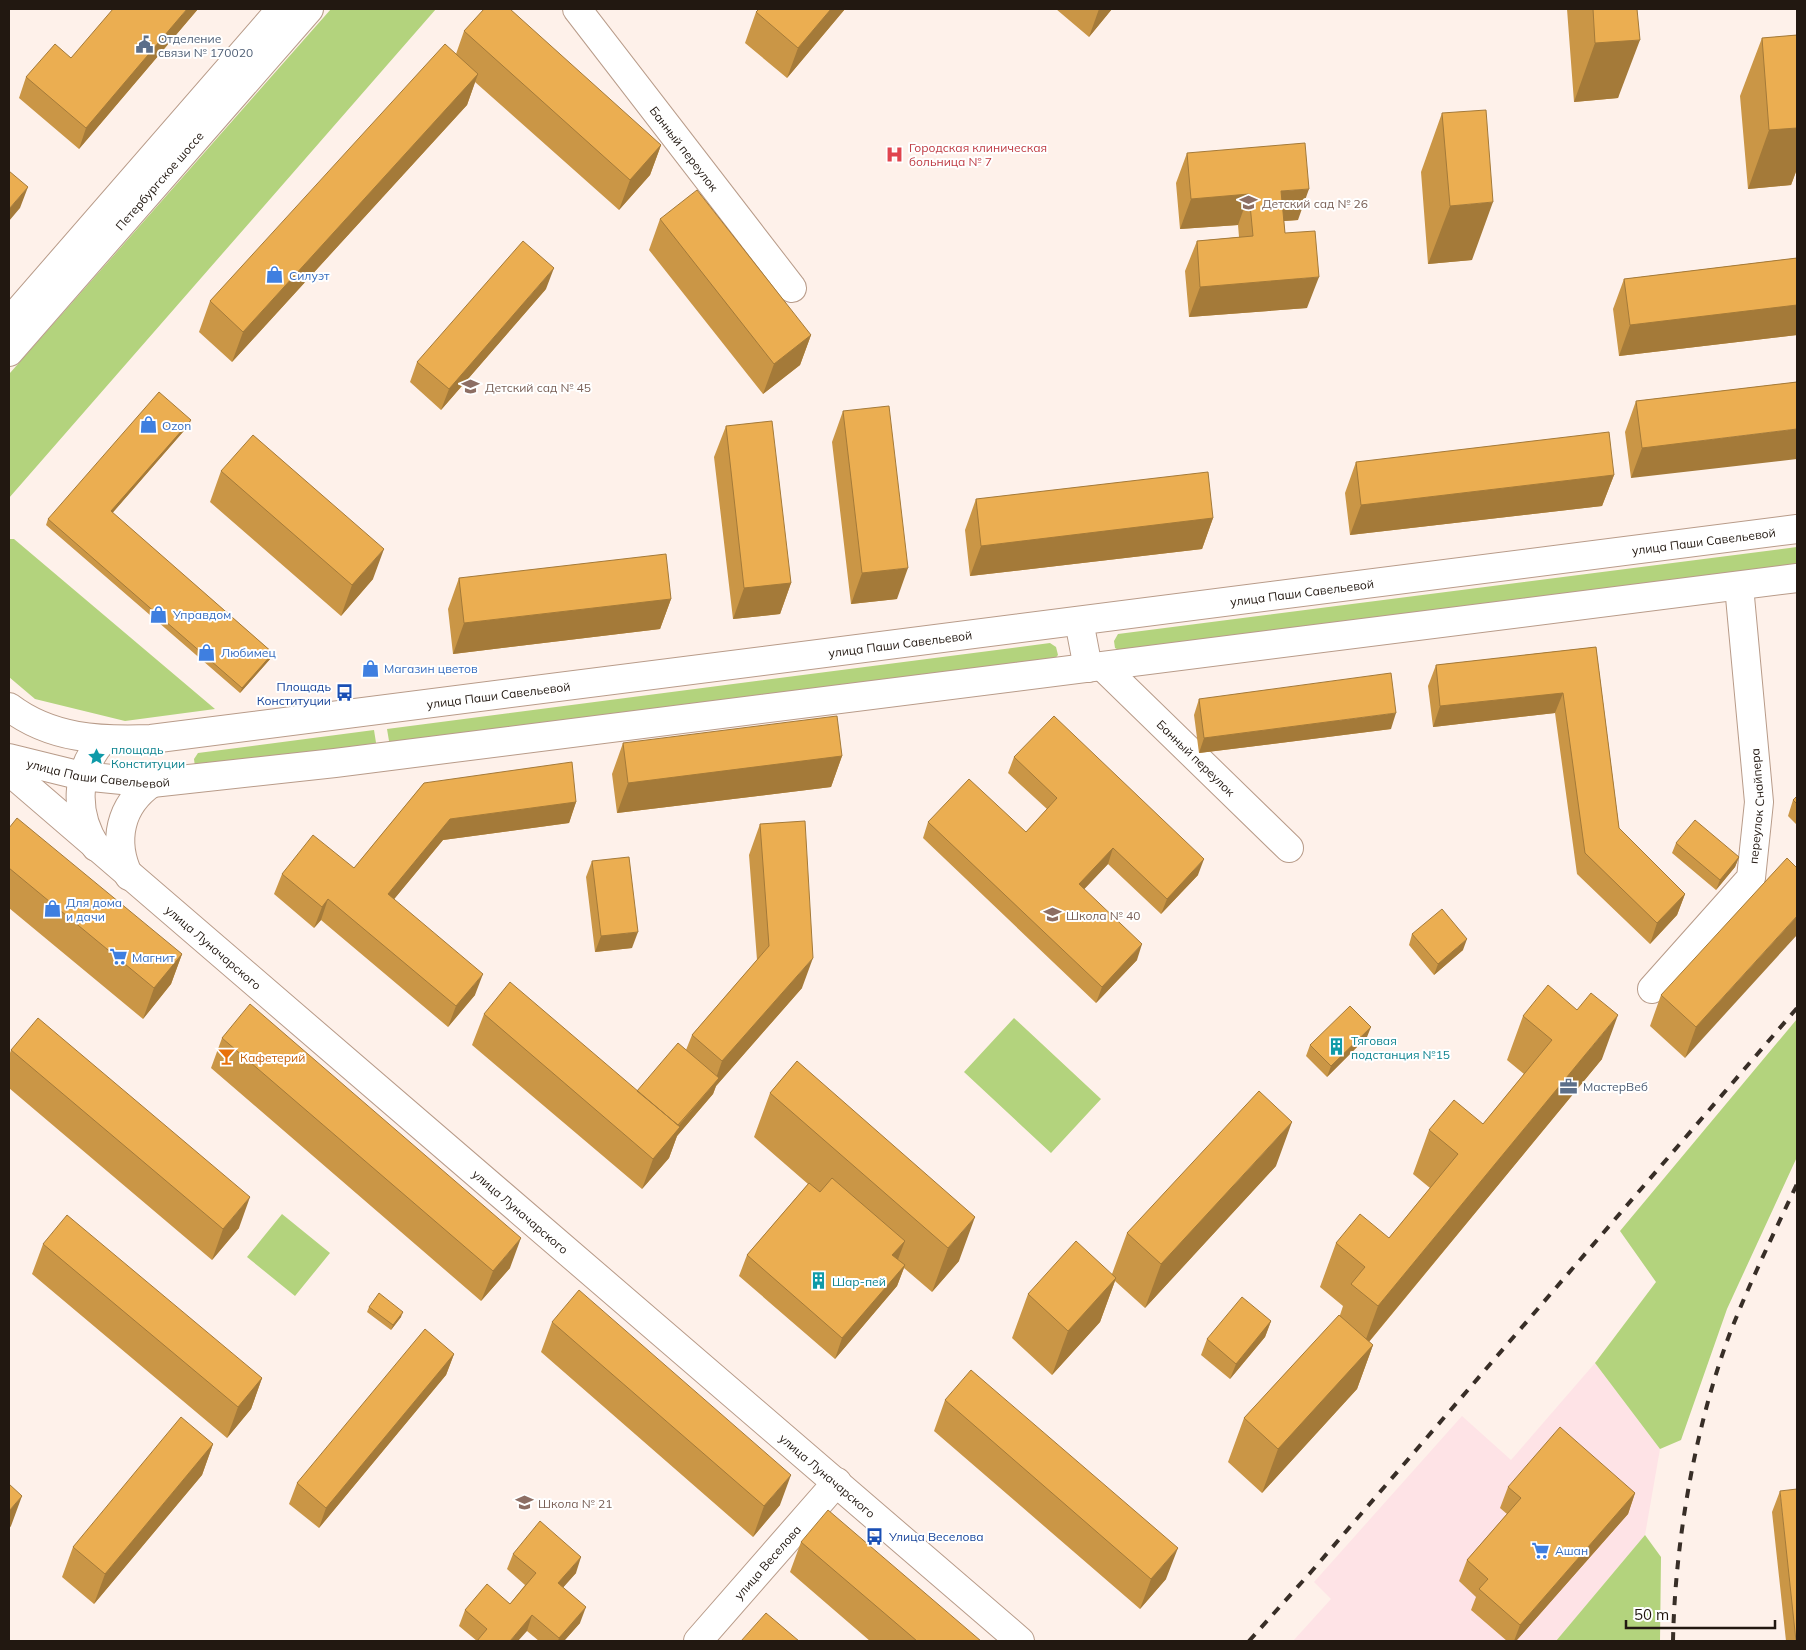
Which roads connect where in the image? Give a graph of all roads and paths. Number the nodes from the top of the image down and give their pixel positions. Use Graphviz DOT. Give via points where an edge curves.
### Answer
graph roads {
  1 [pos="281,9"];
  2 [pos="309,9"];
  3 [pos="578,9"];
  4 [pos="792,288"];
  5 [pos="9,322"];
  6 [pos="9,352"];
  7 [pos="1797,529"];
  8 [pos="1797,578"];
  9 [pos="1739,586"];
  10 [pos="1079,621"];
  11 [pos="1095,667"];
  12 [pos="9,707"];
  13 [pos="103,740"];
  14 [pos="13,770"];
  15 [pos="82,776"];
  16 [pos="152,783"];
  17 [pos="96,847"];
  18 [pos="1289,848"];
  19 [pos="129,876"];
  20 [pos="1652,989"];
  21 [pos="837,1482"];
  22 [pos="698,1641"];
  23 [pos="1020,1641"];
  1 -- 5 [label="main road, Петербургское шоссе"];
  2 -- 6 [label="main road, Петербургское шоссе"];
  3 -- 4 [label="main road, Банный переулок"];
  7 -- 10 [label="main road, улица Паши Савельевой"];
  8 -- 9 [label="main road, улица Паши Савельевой"];
  9 -- 11 [label="main road, улица Паши Савельевой"];
  9 -- 20 [label="main road, переулок Снайпера" via="1759,802 1751,878"];
  10 -- 11 [label="main road"];
  10 -- 13 [label="main road, улица Паши Савельевой" via="151,739"];
  11 -- 16 [label="main road, улица Паши Савельевой"];
  11 -- 18 [label="main road, Банный переулок"];
  12 -- 13 [label="main road, улица Паши Савельевой" via="51,730"];
  13 -- 15 [label="main road"];
  14 -- 15 [label="main road, улица Паши Савельевой"];
  14 -- 17 [label="main road, улица Луначарского"];
  15 -- 16 [label="main road, улица Паши Савельевой"];
  15 -- 17 [label="main road" via="81,811 86,830"];
  16 -- 19 [label="main road" via="133,801 122,825 120,852"];
  17 -- 19 [label="main road, улица Луначарского"];
  19 -- 21 [label="main road, улица Луначарского"];
  21 -- 22 [label="main road, улица Веселова"];
  21 -- 23 [label="main road, улица Луначарского"];
}
